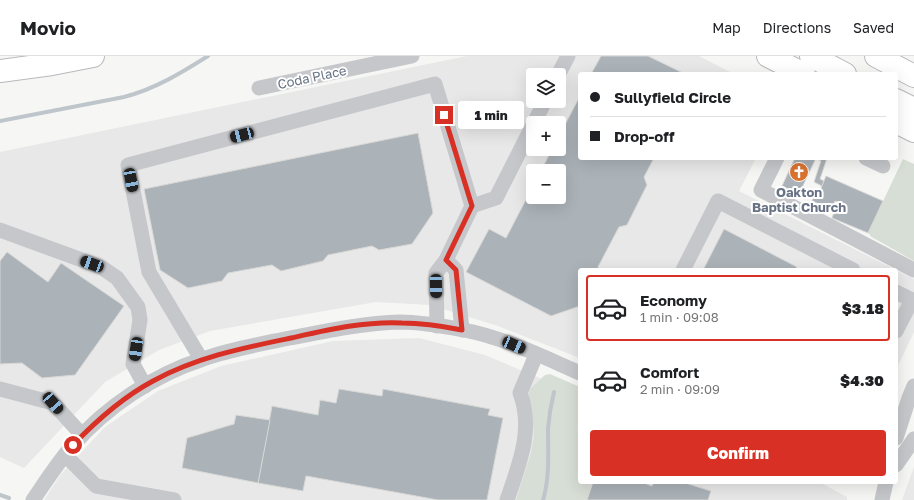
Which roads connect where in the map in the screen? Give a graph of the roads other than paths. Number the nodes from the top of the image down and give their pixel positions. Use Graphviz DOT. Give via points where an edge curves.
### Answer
graph roads {
  1 [pos="93,56"];
  2 [pos="412,56"];
  3 [pos="568,56"];
  4 [pos="768,56"];
  5 [pos="811,56"];
  6 [pos="876,56"];
  7 [pos="562,68"];
  8 [pos="0,71"];
  9 [pos="800,72"];
  10 [pos="842,72"];
  11 [pos="914,76"];
  12 [pos="259,88"];
  13 [pos="898,101"];
  14 [pos="914,109"];
  15 [pos="898,123"];
  16 [pos="914,131"];
  17 [pos="526,140"];
  18 [pos="776,160"];
  19 [pos="870,160"];
  20 [pos="883,166"];
  21 [pos="472,206"];
  22 [pos="0,230"];
  23 [pos="446,260"];
  24 [pos="683,268"];
  25 [pos="849,268"];
  26 [pos="914,270"];
  27 [pos="898,293"];
  28 [pos="437,326"];
  29 [pos="898,327"];
  30 [pos="462,330"];
  31 [pos="536,355"];
  32 [pos="202,359"];
  33 [pos="578,372"];
  34 [pos="145,386"];
  35 [pos="914,386"];
  36 [pos="0,389"];
  37 [pos="898,432"];
  38 [pos="82,436"];
  39 [pos="914,439"];
  40 [pos="65,455"];
  41 [pos="898,462"];
  42 [pos="886,484"];
  43 [pos="33,500"];
  44 [pos="174,500"];
  45 [pos="507,500"];
  46 [pos="882,500"];
  1 -- 8 [label="highway"];
  2 -- 12 [label="street, Coda Place"];
  3 -- 7 [label="street"];
  4 -- 9 [label="highway"];
  5 -- 10 [label="highway"];
  6 -- 11 [label="highway"];
  13 -- 14 [label="highway"];
  15 -- 16 [label="highway"];
  17 -- 21 [label="street" via="496,198"];
  18 -- 26 [label="street" via="761,190"];
  19 -- 20 [label="street"];
  21 -- 23 [label="street"];
  21 -- 32 [label="street" via="435,84 128,165 150,272"];
  22 -- 34 [label="street" via="101,267 117,278 138,308 140,320 134,364"];
  23 -- 28 [label="street" via="436,273"];
  23 -- 30 [label="street" via="456,270"];
  24 -- 25 [label="street" via="718,201"];
  27 -- 29 [label="street" via="912,300"];
  28 -- 30 [label="street"];
  28 -- 32 [label="street" via="401,322 364,324"];
  30 -- 31 [label="street" via="502,341"];
  31 -- 33 [label="street"];
  31 -- 45 [label="street" via="520,393 527,422 525,439"];
  32 -- 34 [label="street"];
  34 -- 38 [label="street" via="110,410"];
  35 -- 37 [label="street"];
  36 -- 38 [label="street" via="53,403"];
  38 -- 40 [label="street"];
  39 -- 41 [label="street"];
  40 -- 43 [label="street"];
  40 -- 44 [label="street" via="96,486"];
  42 -- 46 [label="street"];
}
